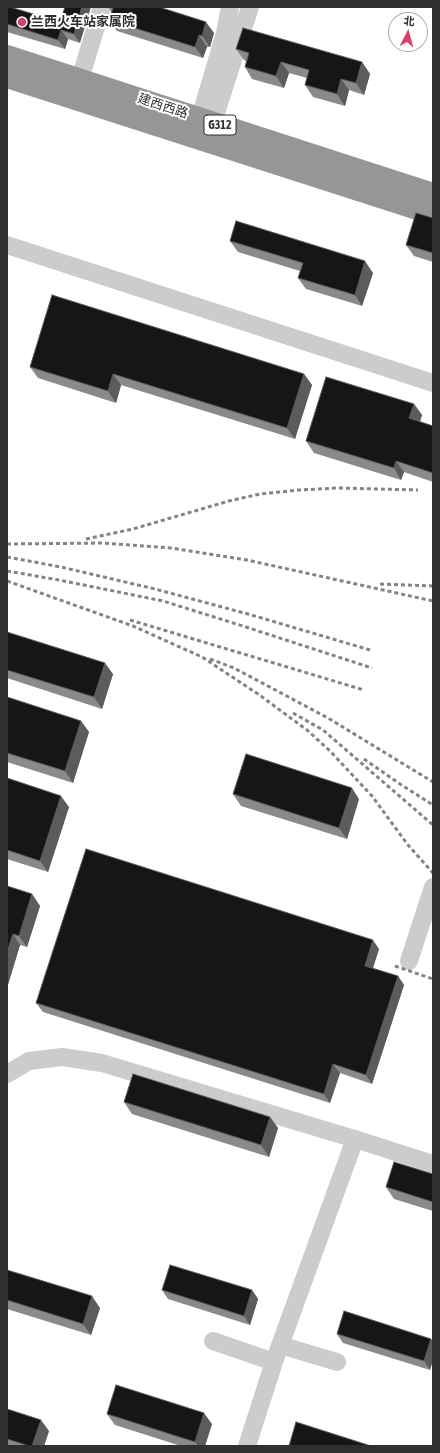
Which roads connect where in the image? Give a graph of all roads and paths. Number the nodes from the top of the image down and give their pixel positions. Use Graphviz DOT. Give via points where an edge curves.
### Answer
graph roads {
  1 [pos="102,7"];
  2 [pos="230,7"];
  3 [pos="250,7"];
  4 [pos="7,56"];
  5 [pos="7,77"];
  6 [pos="80,79"];
  7 [pos="206,120"];
  8 [pos="433,194"];
  9 [pos="433,214"];
  10 [pos="7,245"];
  11 [pos="433,383"];
  12 [pos="433,887"];
  13 [pos="409,961"];
  14 [pos="7,1074"];
  15 [pos="355,1139"];
  16 [pos="433,1164"];
  17 [pos="213,1341"];
  18 [pos="280,1345"];
  19 [pos="274,1362"];
  20 [pos="337,1362"];
  21 [pos="247,1446"];
  1 -- 6 [label="street"];
  2 -- 7 [label="street"];
  3 -- 7 [label="street"];
  4 -- 6 [label="highway, 建西西路 / G312"];
  5 -- 9 [label="highway, 建西西路 / G312"];
  6 -- 7 [label="highway, 建西西路 / G312"];
  7 -- 8 [label="highway, 建西西路 / G312"];
  10 -- 11 [label="street"];
  12 -- 13 [label="street"];
  14 -- 15 [label="street" via="29,1061 62,1057 102,1063"];
  15 -- 16 [label="street"];
  15 -- 18 [label="street"];
  17 -- 19 [label="street"];
  18 -- 19 [label="street"];
  18 -- 20 [label="street"];
  19 -- 21 [label="street"];
}
